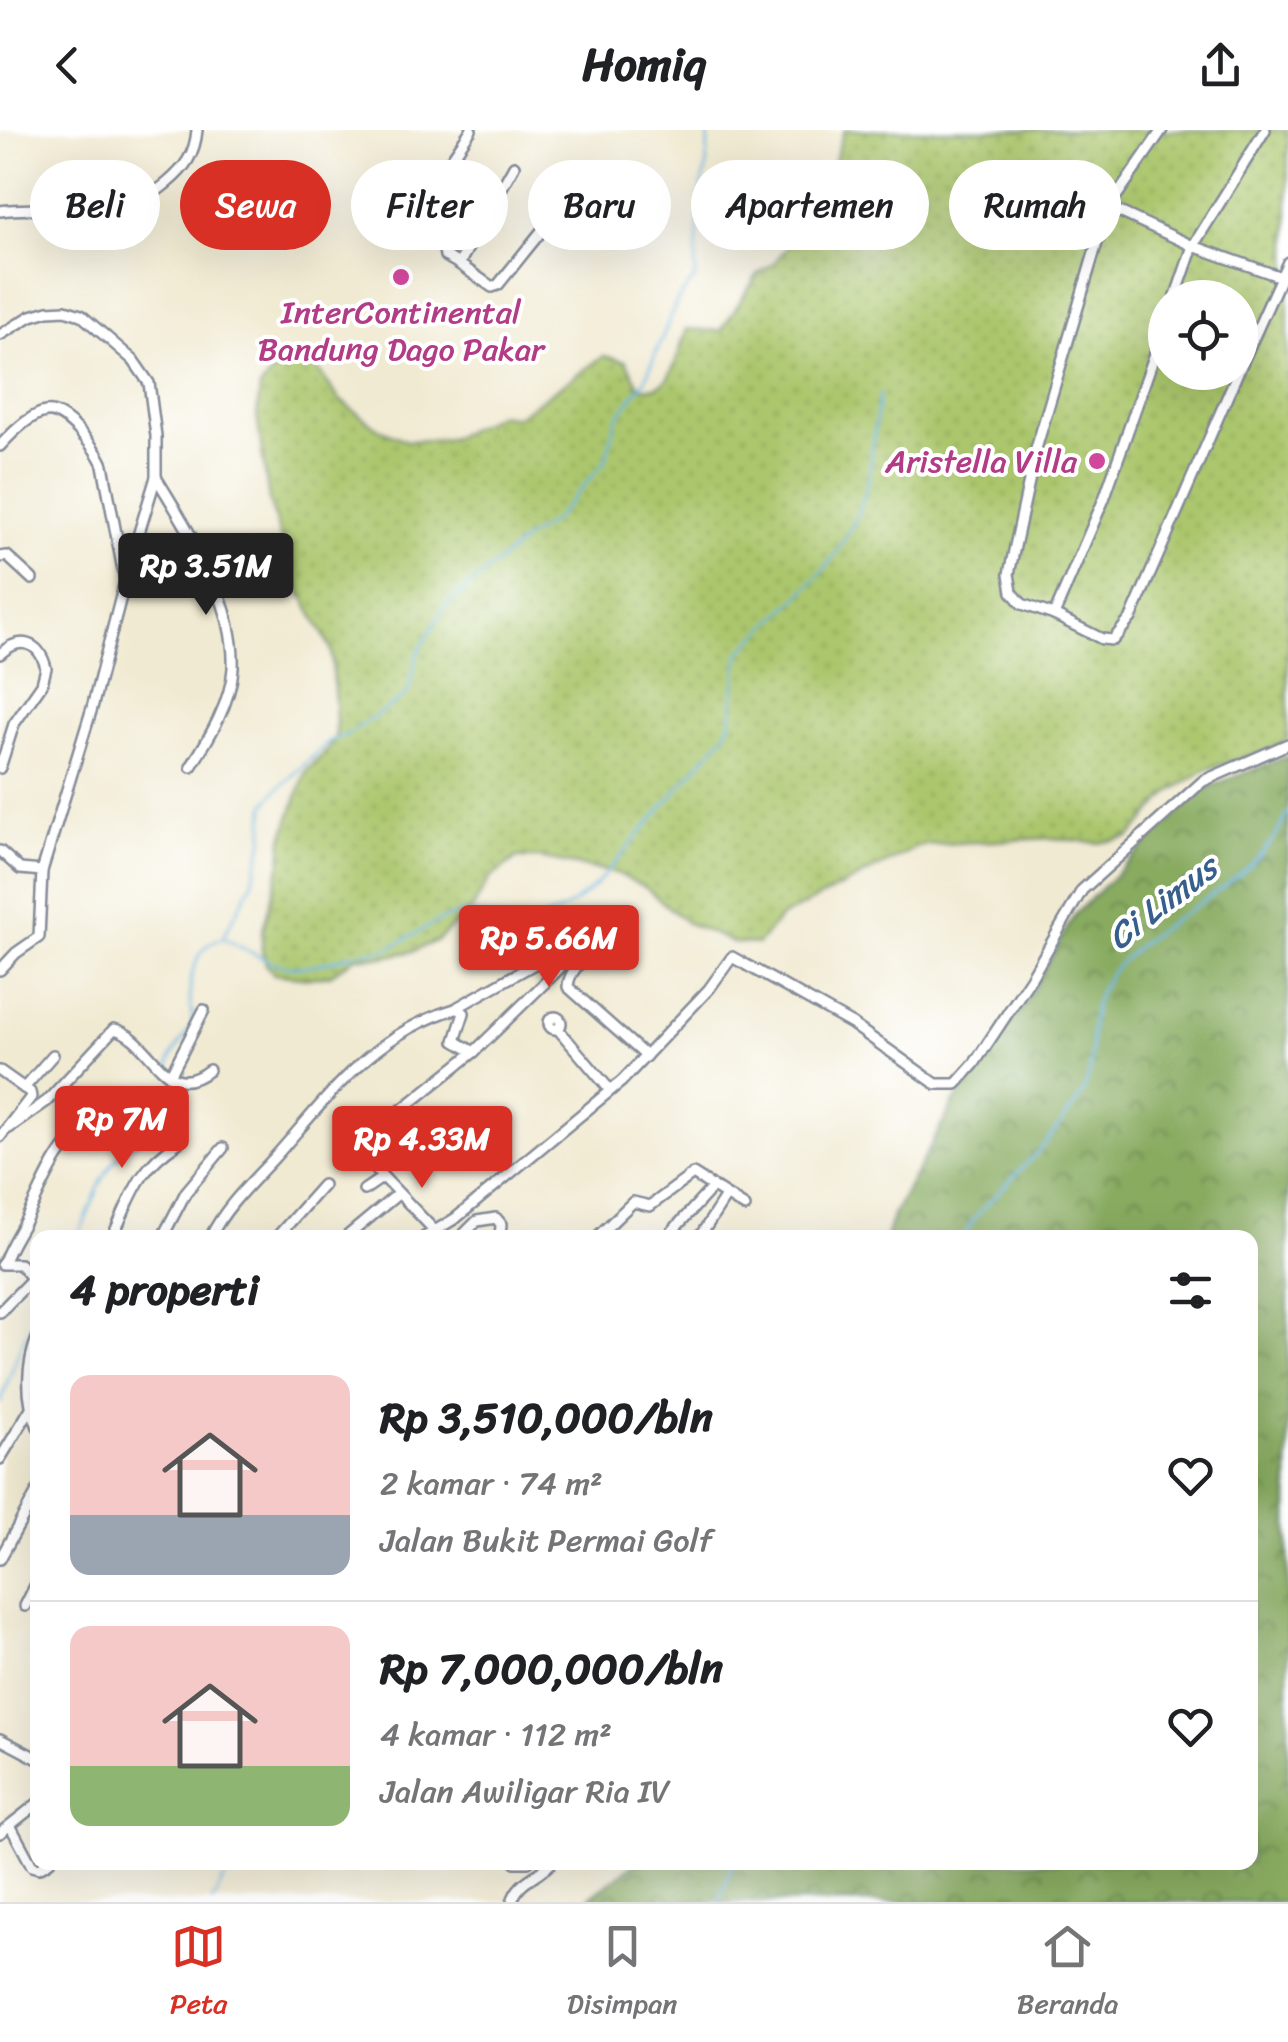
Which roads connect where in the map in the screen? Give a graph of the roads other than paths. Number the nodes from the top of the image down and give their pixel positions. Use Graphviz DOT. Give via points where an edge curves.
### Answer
graph roads {
  1 [pos="197,130"];
  2 [pos="470,130"];
  3 [pos="1162,130"];
  4 [pos="1265,130"];
  5 [pos="514,166"];
  6 [pos="1121,190"];
  7 [pos="0,211"];
  8 [pos="1121,213"];
  9 [pos="1194,246"];
  10 [pos="528,247"];
  11 [pos="1096,250"];
  12 [pos="1288,262"];
  13 [pos="459,264"];
  14 [pos="1280,277"];
  15 [pos="1182,280"];
  16 [pos="1258,327"];
  17 [pos="0,335"];
  18 [pos="1148,374"];
  19 [pos="1230,390"];
  20 [pos="0,446"];
  21 [pos="156,476"];
  22 [pos="0,557"];
  23 [pos="32,579"];
  24 [pos="125,580"];
  25 [pos="1054,615"];
  26 [pos="0,654"];
  27 [pos="1288,744"];
  28 [pos="190,767"];
  29 [pos="0,768"];
  30 [pos="0,851"];
  31 [pos="42,870"];
  32 [pos="579,940"];
  33 [pos="0,970"];
  34 [pos="455,1008"];
  35 [pos="204,1010"];
  36 [pos="558,1029"];
  37 [pos="474,1052"];
  38 [pos="53,1056"];
  39 [pos="646,1056"];
  40 [pos="209,1070"];
  41 [pos="0,1072"];
  42 [pos="172,1078"];
  43 [pos="24,1088"];
  44 [pos="610,1090"];
  45 [pos="8,1128"];
  46 [pos="0,1137"];
  47 [pos="178,1143"];
  48 [pos="223,1148"];
  49 [pos="383,1176"];
  50 [pos="324,1186"];
  51 [pos="713,1188"];
  52 [pos="364,1190"];
  53 [pos="398,1194"];
  54 [pos="726,1196"];
  55 [pos="744,1207"];
  56 [pos="437,1228"];
  57 [pos="116,1230"];
  58 [pos="166,1230"];
  59 [pos="215,1230"];
  60 [pos="283,1230"];
  61 [pos="355,1230"];
  62 [pos="434,1230"];
  63 [pos="470,1230"];
  64 [pos="501,1230"];
  65 [pos="604,1230"];
  66 [pos="674,1230"];
  67 [pos="704,1230"];
  68 [pos="2,1264"];
  69 [pos="30,1275"];
  70 [pos="30,1285"];
  71 [pos="0,1312"];
  72 [pos="30,1355"];
  73 [pos="30,1392"];
  74 [pos="30,1410"];
  75 [pos="0,1459"];
  76 [pos="30,1505"];
  77 [pos="0,1559"];
  78 [pos="30,1595"];
  79 [pos="24,1606"];
  80 [pos="0,1739"];
  81 [pos="30,1755"];
  82 [pos="30,1810"];
  83 [pos="11,1827"];
  84 [pos="0,1833"];
  85 [pos="30,1862"];
  86 [pos="545,1870"];
  87 [pos="512,1902"];
  1 -- 7 [label="street" via="178,174 126,208"];
  2 -- 13 [label="street" via="450,160 478,188 442,250"];
  3 -- 6 [label="street"];
  4 -- 9 [label="street"];
  5 -- 13 [label="street"];
  8 -- 9 [label="street"];
  9 -- 14 [label="street"];
  9 -- 15 [label="street"];
  10 -- 13 [label="street" via="492,287"];
  11 -- 25 [label="street" via="1036,449 1009,574 1022,604"];
  12 -- 14 [label="street"];
  14 -- 16 [label="street"];
  17 -- 21 [label="street" via="31,316 65,310 81,314 134,360 149,383"];
  18 -- 25 [label="street"];
  19 -- 25 [label="street" via="1130,618 1113,640"];
  20 -- 24 [label="street" via="48,411 98,450"];
  21 -- 24 [label="street"];
  21 -- 28 [label="street" via="206,566 232,654 224,705"];
  22 -- 23 [label="street"];
  24 -- 31 [label="street"];
  26 -- 29 [label="street" via="22,641 36,648 46,668 14,724"];
  27 -- 39 [label="street" via="1204,781 1082,890 1031,978 956,1084 933,1083 852,1024 732,956"];
  30 -- 31 [label="street" via="20,869"];
  31 -- 33 [label="street" via="39,936"];
  32 -- 34 [label="street"];
  32 -- 37 [label="street"];
  32 -- 39 [label="street" via="601,931 568,987"];
  34 -- 37 [label="street" via="464,1013 454,1041"];
  34 -- 59 [label="street" via="381,1044 340,1081"];
  35 -- 42 [label="street"];
  36 -- 44 [label="street"];
  37 -- 49 [label="street" via="364,1142 362,1150"];
  38 -- 43 [label="street"];
  39 -- 44 [label="street"];
  40 -- 42 [label="street" via="189,1080"];
  41 -- 43 [label="street"];
  42 -- 45 [label="street" via="114,1029 47,1100"];
  42 -- 68 [label="street" via="166,1101 148,1119 95,1123 76,1136 52,1167"];
  43 -- 45 [label="street" via="31,1097"];
  44 -- 56 [label="street"];
  45 -- 46 [label="street"];
  47 -- 57 [label="street" via="153,1159"];
  48 -- 58 [label="street" via="186,1192"];
  49 -- 52 [label="street"];
  49 -- 53 [label="street"];
  50 -- 60 [label="street"];
  51 -- 54 [label="street"];
  51 -- 65 [label="street" via="690,1174 650,1206 633,1202"];
  51 -- 66 [label="street"];
  53 -- 56 [label="street"];
  53 -- 61 [label="street"];
  54 -- 55 [label="street"];
  54 -- 67 [label="street"];
  56 -- 62 [label="street"];
  63 -- 64 [label="street" via="485,1218 496,1218"];
  68 -- 69 [label="street" via="20,1264"];
  70 -- 71 [label="street"];
  72 -- 73 [label="street"];
  74 -- 75 [label="street"];
  76 -- 77 [label="street"];
  78 -- 79 [label="street"];
  80 -- 81 [label="street"];
  82 -- 83 [label="street"];
  83 -- 84 [label="street"];
  83 -- 85 [label="street"];
  86 -- 87 [label="street" via="521,1884"];
}
